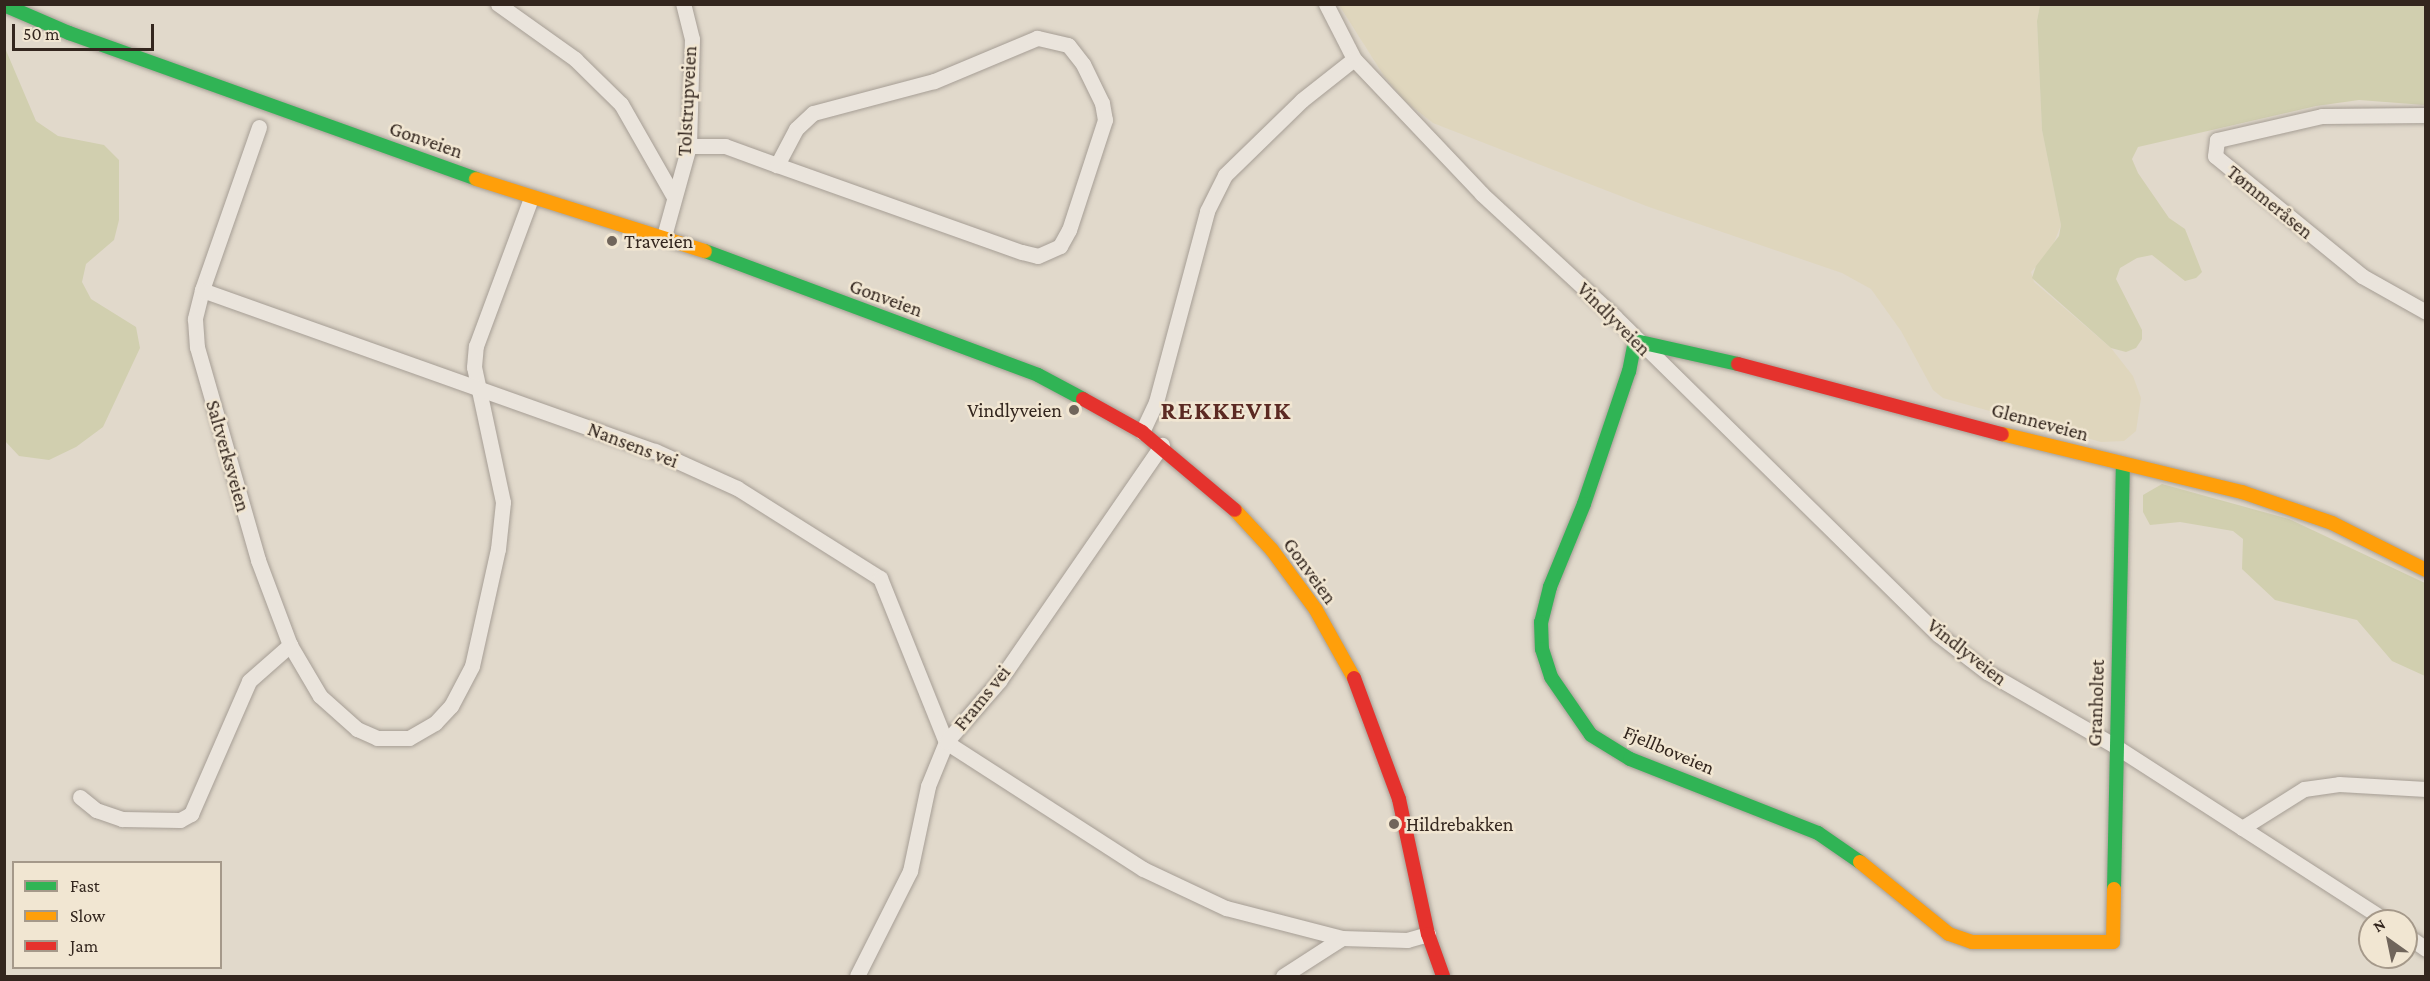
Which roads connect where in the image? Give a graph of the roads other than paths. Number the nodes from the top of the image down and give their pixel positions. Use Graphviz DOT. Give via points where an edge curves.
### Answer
graph roads {
  1 [pos="498,4"];
  2 [pos="1326,4"];
  3 [pos="4,5"];
  4 [pos="684,6"];
  5 [pos="1354,59"];
  6 [pos="2426,116"];
  7 [pos="259,127"];
  8 [pos="689,146"];
  9 [pos="777,165"];
  10 [pos="674,197"];
  11 [pos="531,198"];
  12 [pos="664,236"];
  13 [pos="202,290"];
  14 [pos="2426,312"];
  15 [pos="1635,341"];
  16 [pos="480,390"];
  17 [pos="1142,432"];
  18 [pos="1162,445"];
  19 [pos="2123,466"];
  20 [pos="2426,570"];
  21 [pos="290,645"];
  22 [pos="946,742"];
  23 [pos="2115,747"];
  24 [pos="2426,789"];
  25 [pos="80,797"];
  26 [pos="2242,828"];
  27 [pos="2368,909"];
  28 [pos="1428,934"];
  29 [pos="1342,938"];
  30 [pos="2112,942"];
  31 [pos="857,976"];
  32 [pos="1283,976"];
  33 [pos="1443,976"];
  1 -- 10 [label="street, Tolstrupveien" via="575,59 621,104"];
  2 -- 5 [label="street, Vindlyveien"];
  3 -- 11 [label="street, Gonveien" via="69,33"];
  4 -- 8 [label="street, Tolstrupveien" via="692,39"];
  5 -- 15 [label="street, Vindlyveien" via="1482,194 1607,309"];
  5 -- 17 [label="street" via="1302,99 1224,175 1207,211 1159,394"];
  6 -- 14 [label="street, Tømmeråsen" via="2322,116 2217,140 2215,156 2362,276"];
  7 -- 13 [label="street, Saltverksveien"];
  8 -- 9 [label="street" via="725,146"];
  8 -- 10 [label="street, Tolstrupveien"];
  9 -- 9 [label="street" via="1038,256 1060,246 1069,230 1105,120 1102,103 1068,45 1037,38 934,81 813,112 796,129"];
  10 -- 12 [label="street, Tolstrupveien"];
  11 -- 12 [label="street, Gonveien"];
  11 -- 16 [label="street" via="476,346 474,367"];
  12 -- 17 [label="street, Gonveien" via="1038,375"];
  13 -- 16 [label="street, Nansens vei"];
  13 -- 21 [label="street, Saltverksveien" via="195,319 197,347 258,560"];
  15 -- 19 [label="street, Glenneveien" via="1747,366"];
  15 -- 23 [label="street, Vindlyveien" via="1940,635 1987,672"];
  15 -- 30 [label="street, Fjellboveien" via="1629,371 1584,504 1550,587 1541,622 1542,650 1551,677 1571,710 1591,735 1630,759 1818,833 1949,934 1972,942"];
  16 -- 21 [label="street, Saltverksveien" via="502,502 498,549 472,666 452,706 435,723 409,738 390,740 357,729 320,696"];
  16 -- 22 [label="street, Nansens vei" via="655,451 737,488 880,578"];
  17 -- 18 [label="street, Gonveien"];
  18 -- 22 [label="street, Frams vei" via="999,681"];
  18 -- 28 [label="street, Gonveien" via="1230,504 1272,550 1316,610 1349,666 1399,799"];
  19 -- 20 [label="street, Glenneveien" via="2253,496 2332,523"];
  19 -- 23 [label="street, Granholtet"];
  21 -- 25 [label="street" via="249,681 191,814 180,820 123,819 96,810"];
  22 -- 29 [label="street" via="1143,868 1226,908"];
  22 -- 31 [label="street, Frams vei" via="928,786 910,871"];
  23 -- 26 [label="street, Vindlyveien"];
  23 -- 30 [label="street, Granholtet"];
  24 -- 26 [label="street" via="2339,784 2304,789"];
  26 -- 27 [label="street, Vindlyveien"];
  28 -- 29 [label="street" via="1407,940"];
  28 -- 33 [label="street, Gonveien"];
  29 -- 32 [label="street"];
}
